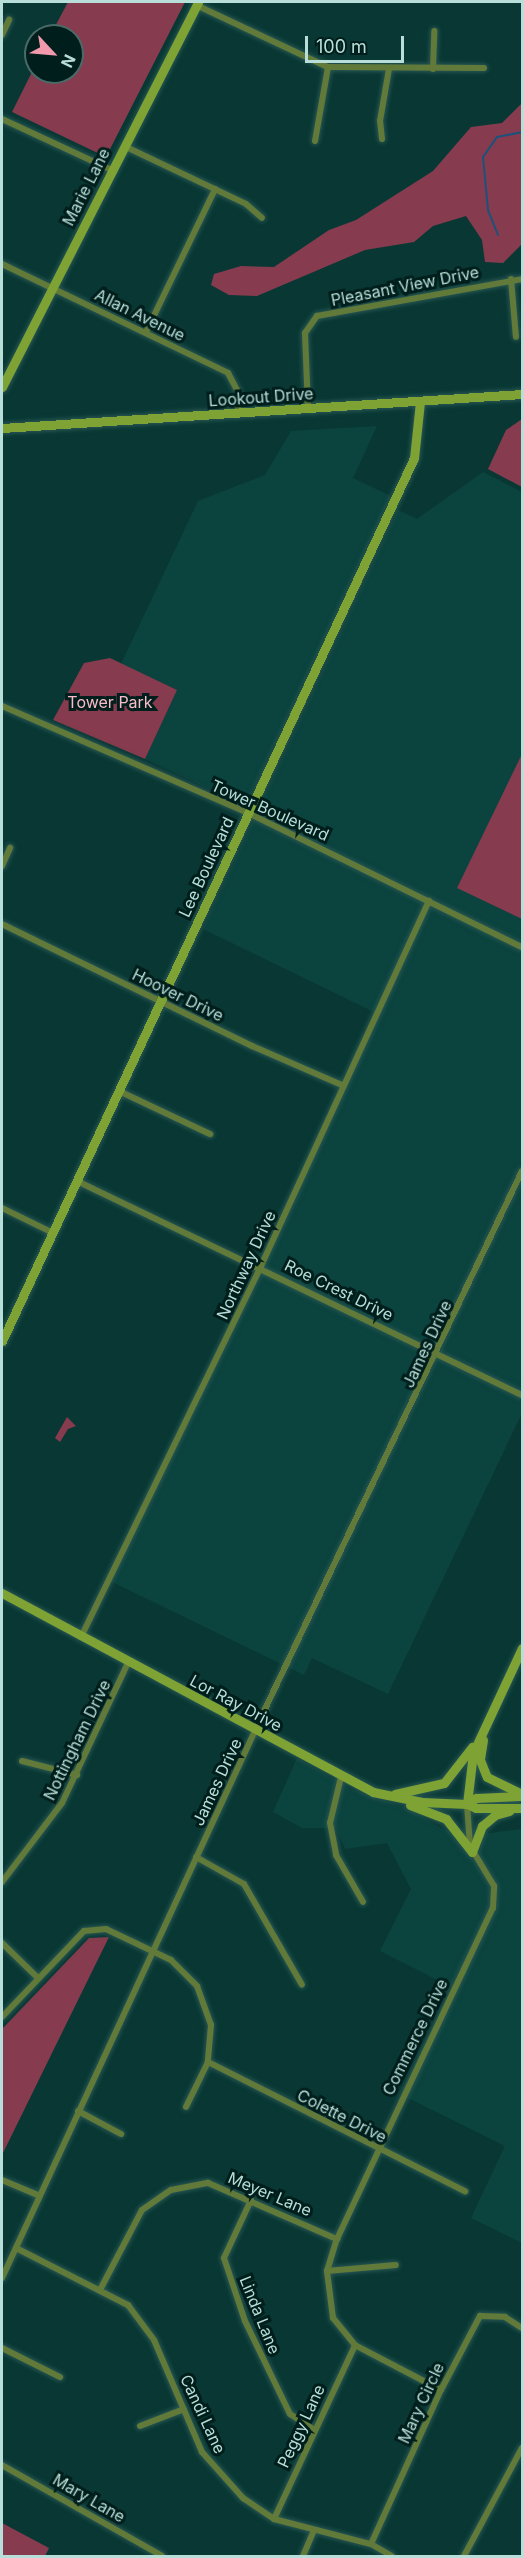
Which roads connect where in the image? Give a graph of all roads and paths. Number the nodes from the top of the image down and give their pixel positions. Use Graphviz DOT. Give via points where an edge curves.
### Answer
graph roads {
  1 [pos="197,3"];
  2 [pos="9,20"];
  3 [pos="434,31"];
  4 [pos="2,35"];
  5 [pos="328,67"];
  6 [pos="484,68"];
  7 [pos="389,69"];
  8 [pos="433,69"];
  9 [pos="2,118"];
  10 [pos="382,139"];
  11 [pos="315,141"];
  12 [pos="124,146"];
  13 [pos="112,170"];
  14 [pos="215,189"];
  15 [pos="262,218"];
  16 [pos="2,264"];
  17 [pos="511,279"];
  18 [pos="522,279"];
  19 [pos="52,289"];
  20 [pos="146,332"];
  21 [pos="516,337"];
  22 [pos="4,376"];
  23 [pos="2,387"];
  24 [pos="522,394"];
  25 [pos="420,402"];
  26 [pos="308,408"];
  27 [pos="238,413"];
  28 [pos="2,428"];
  29 [pos="2,706"];
  30 [pos="248,813"];
  31 [pos="10,848"];
  32 [pos="2,866"];
  33 [pos="429,902"];
  34 [pos="2,924"];
  35 [pos="522,947"];
  36 [pos="159,1001"];
  37 [pos="344,1086"];
  38 [pos="119,1091"];
  39 [pos="210,1134"];
  40 [pos="522,1170"];
  41 [pos="77,1180"];
  42 [pos="2,1208"];
  43 [pos="53,1233"];
  44 [pos="261,1266"];
  45 [pos="2,1341"];
  46 [pos="438,1353"];
  47 [pos="522,1395"];
  48 [pos="2,1593"];
  49 [pos="81,1637"];
  50 [pos="522,1648"];
  51 [pos="128,1663"];
  52 [pos="487,1723"];
  53 [pos="257,1731"];
  54 [pos="22,1761"];
  55 [pos="77,1775"];
  56 [pos="341,1777"];
  57 [pos="522,1795"];
  58 [pos="386,1796"];
  59 [pos="467,1804"];
  60 [pos="522,1808"];
  61 [pos="472,1852"];
  62 [pos="196,1857"];
  63 [pos="2,1882"];
  64 [pos="363,1902"];
  65 [pos="2,1943"];
  66 [pos="153,1951"];
  67 [pos="38,1978"];
  68 [pos="302,1985"];
  69 [pos="2,2017"];
  70 [pos="208,2062"];
  71 [pos="186,2107"];
  72 [pos="78,2111"];
  73 [pos="121,2134"];
  74 [pos="378,2150"];
  75 [pos="2,2180"];
  76 [pos="465,2191"];
  77 [pos="40,2196"];
  78 [pos="251,2200"];
  79 [pos="337,2239"];
  80 [pos="16,2248"];
  81 [pos="396,2265"];
  82 [pos="327,2271"];
  83 [pos="2,2278"];
  84 [pos="101,2288"];
  85 [pos="522,2328"];
  86 [pos="355,2344"];
  87 [pos="2,2348"];
  88 [pos="60,2377"];
  89 [pos="441,2390"];
  90 [pos="184,2409"];
  91 [pos="140,2426"];
  92 [pos="313,2429"];
  93 [pos="522,2448"];
  94 [pos="2,2465"];
  95 [pos="274,2519"];
  96 [pos="314,2532"];
  97 [pos="371,2544"];
  98 [pos="162,2556"];
  99 [pos="303,2556"];
  100 [pos="392,2556"];
  101 [pos="464,2556"];
  1 -- 5 [label="street"];
  1 -- 12 [label="street, Marie Lane"];
  2 -- 4 [label="street"];
  3 -- 8 [label="street"];
  5 -- 7 [label="street"];
  5 -- 11 [label="street"];
  6 -- 8 [label="street"];
  7 -- 8 [label="street"];
  7 -- 10 [label="street" via="380,121"];
  9 -- 13 [label="street"];
  12 -- 13 [label="street, Marie Lane"];
  12 -- 14 [label="street"];
  13 -- 19 [label="street, Marie Lane"];
  14 -- 15 [label="street" via="246,204"];
  14 -- 20 [label="street"];
  16 -- 19 [label="street, Allan Avenue"];
  17 -- 18 [label="street, Pleasant View Drive"];
  17 -- 21 [label="street"];
  17 -- 26 [label="street, Pleasant View Drive" via="317,316 305,333"];
  19 -- 20 [label="street, Allan Avenue"];
  19 -- 22 [label="street, Marie Lane"];
  20 -- 27 [label="street, Allan Avenue" via="228,373 238,392"];
  22 -- 23 [label="street, Marie Lane"];
  24 -- 25 [label="street, Lookout Drive"];
  25 -- 26 [label="street, Lookout Drive"];
  25 -- 30 [label="street, Lee Boulevard" via="414,458"];
  26 -- 27 [label="street, Lookout Drive"];
  27 -- 28 [label="street, Lookout Drive"];
  29 -- 30 [label="street, Tower Boulevard"];
  30 -- 33 [label="street, Tower Boulevard"];
  30 -- 36 [label="street, Lee Boulevard"];
  31 -- 32 [label="street"];
  33 -- 35 [label="street, Tower Boulevard"];
  33 -- 37 [label="street, Northway Drive"];
  34 -- 36 [label="street, Hoover Drive"];
  36 -- 37 [label="street, Hoover Drive"];
  36 -- 38 [label="street, Lee Boulevard"];
  37 -- 44 [label="street, Northway Drive"];
  38 -- 39 [label="street"];
  38 -- 41 [label="street, Lee Boulevard"];
  40 -- 46 [label="street, James Drive"];
  41 -- 43 [label="street, Lee Boulevard"];
  41 -- 44 [label="street, Roe Crest Drive"];
  42 -- 43 [label="street"];
  43 -- 45 [label="street, Lee Boulevard"];
  44 -- 46 [label="street, Roe Crest Drive"];
  44 -- 49 [label="street, Northway Drive"];
  46 -- 47 [label="street, Roe Crest Drive"];
  46 -- 53 [label="street, James Drive"];
  48 -- 49 [label="street, Lor Ray Drive"];
  49 -- 51 [label="street, Lor Ray Drive"];
  50 -- 52 [label="street, Commerce Drive"];
  51 -- 53 [label="street, Lor Ray Drive"];
  51 -- 55 [label="street, Nottingham Drive"];
  52 -- 57 [label="street" via="481,1749 482,1767 493,1782"];
  52 -- 58 [label="street" via="458,1769 444,1783"];
  52 -- 59 [label="street, Commerce Drive" via="470,1767"];
  53 -- 56 [label="street, Lor Ray Drive"];
  53 -- 62 [label="street, James Drive"];
  54 -- 55 [label="street"];
  55 -- 63 [label="street, Nottingham Drive" via="62,1803"];
  56 -- 58 [label="street, Lor Ray Drive"];
  56 -- 64 [label="street" via="331,1805 330,1823 336,1855"];
  57 -- 59 [label="street, Lor Ray Drive" via="476,1798"];
  58 -- 59 [label="street, Lor Ray Drive"];
  58 -- 61 [label="street" via="446,1819"];
  59 -- 60 [label="street, Lor Ray Drive" via="476,1808"];
  59 -- 61 [label="street, Commerce Drive"];
  60 -- 61 [label="street" via="488,1819 476,1834"];
  61 -- 74 [label="street, Commerce Drive" via="494,1886 493,1908"];
  62 -- 66 [label="street, James Drive"];
  62 -- 68 [label="street" via="244,1884"];
  65 -- 67 [label="street"];
  66 -- 67 [label="street" via="106,1929 84,1931"];
  66 -- 70 [label="street" via="184,1968 197,1986 211,2025"];
  66 -- 72 [label="street, James Drive"];
  67 -- 69 [label="street"];
  70 -- 71 [label="street"];
  70 -- 74 [label="street, Colette Drive"];
  72 -- 73 [label="street"];
  72 -- 77 [label="street, James Drive"];
  74 -- 76 [label="street, Colette Drive"];
  74 -- 79 [label="street, Commerce Drive"];
  75 -- 77 [label="street"];
  77 -- 80 [label="street, James Drive"];
  78 -- 79 [label="street, Meyer Lane"];
  78 -- 84 [label="street, Meyer Lane" via="208,2183 171,2190 142,2210"];
  78 -- 92 [label="street, Linda Lane" via="224,2258 244,2321 290,2414"];
  79 -- 82 [label="street, Commerce Drive"];
  80 -- 83 [label="street, James Drive"];
  80 -- 84 [label="street, Candi Lane"];
  81 -- 82 [label="street"];
  82 -- 86 [label="street, Commerce Drive" via="333,2318"];
  84 -- 90 [label="street, Candi Lane" via="128,2305 143,2322"];
  85 -- 89 [label="street, Mary Circle" via="505,2317 480,2316"];
  86 -- 89 [label="street, Commerce Drive"];
  86 -- 92 [label="street, Peggy Lane"];
  87 -- 88 [label="street"];
  89 -- 97 [label="street, Mary Circle"];
  90 -- 91 [label="street"];
  90 -- 95 [label="street, Candi Lane" via="202,2452 218,2473"];
  92 -- 95 [label="street, Peggy Lane"];
  93 -- 101 [label="street"];
  94 -- 98 [label="street, Mary Lane"];
  95 -- 96 [label="street, Candi Lane"];
  96 -- 97 [label="street, Candi Lane"];
  96 -- 99 [label="street"];
  97 -- 100 [label="street, Candi Lane"];
}
